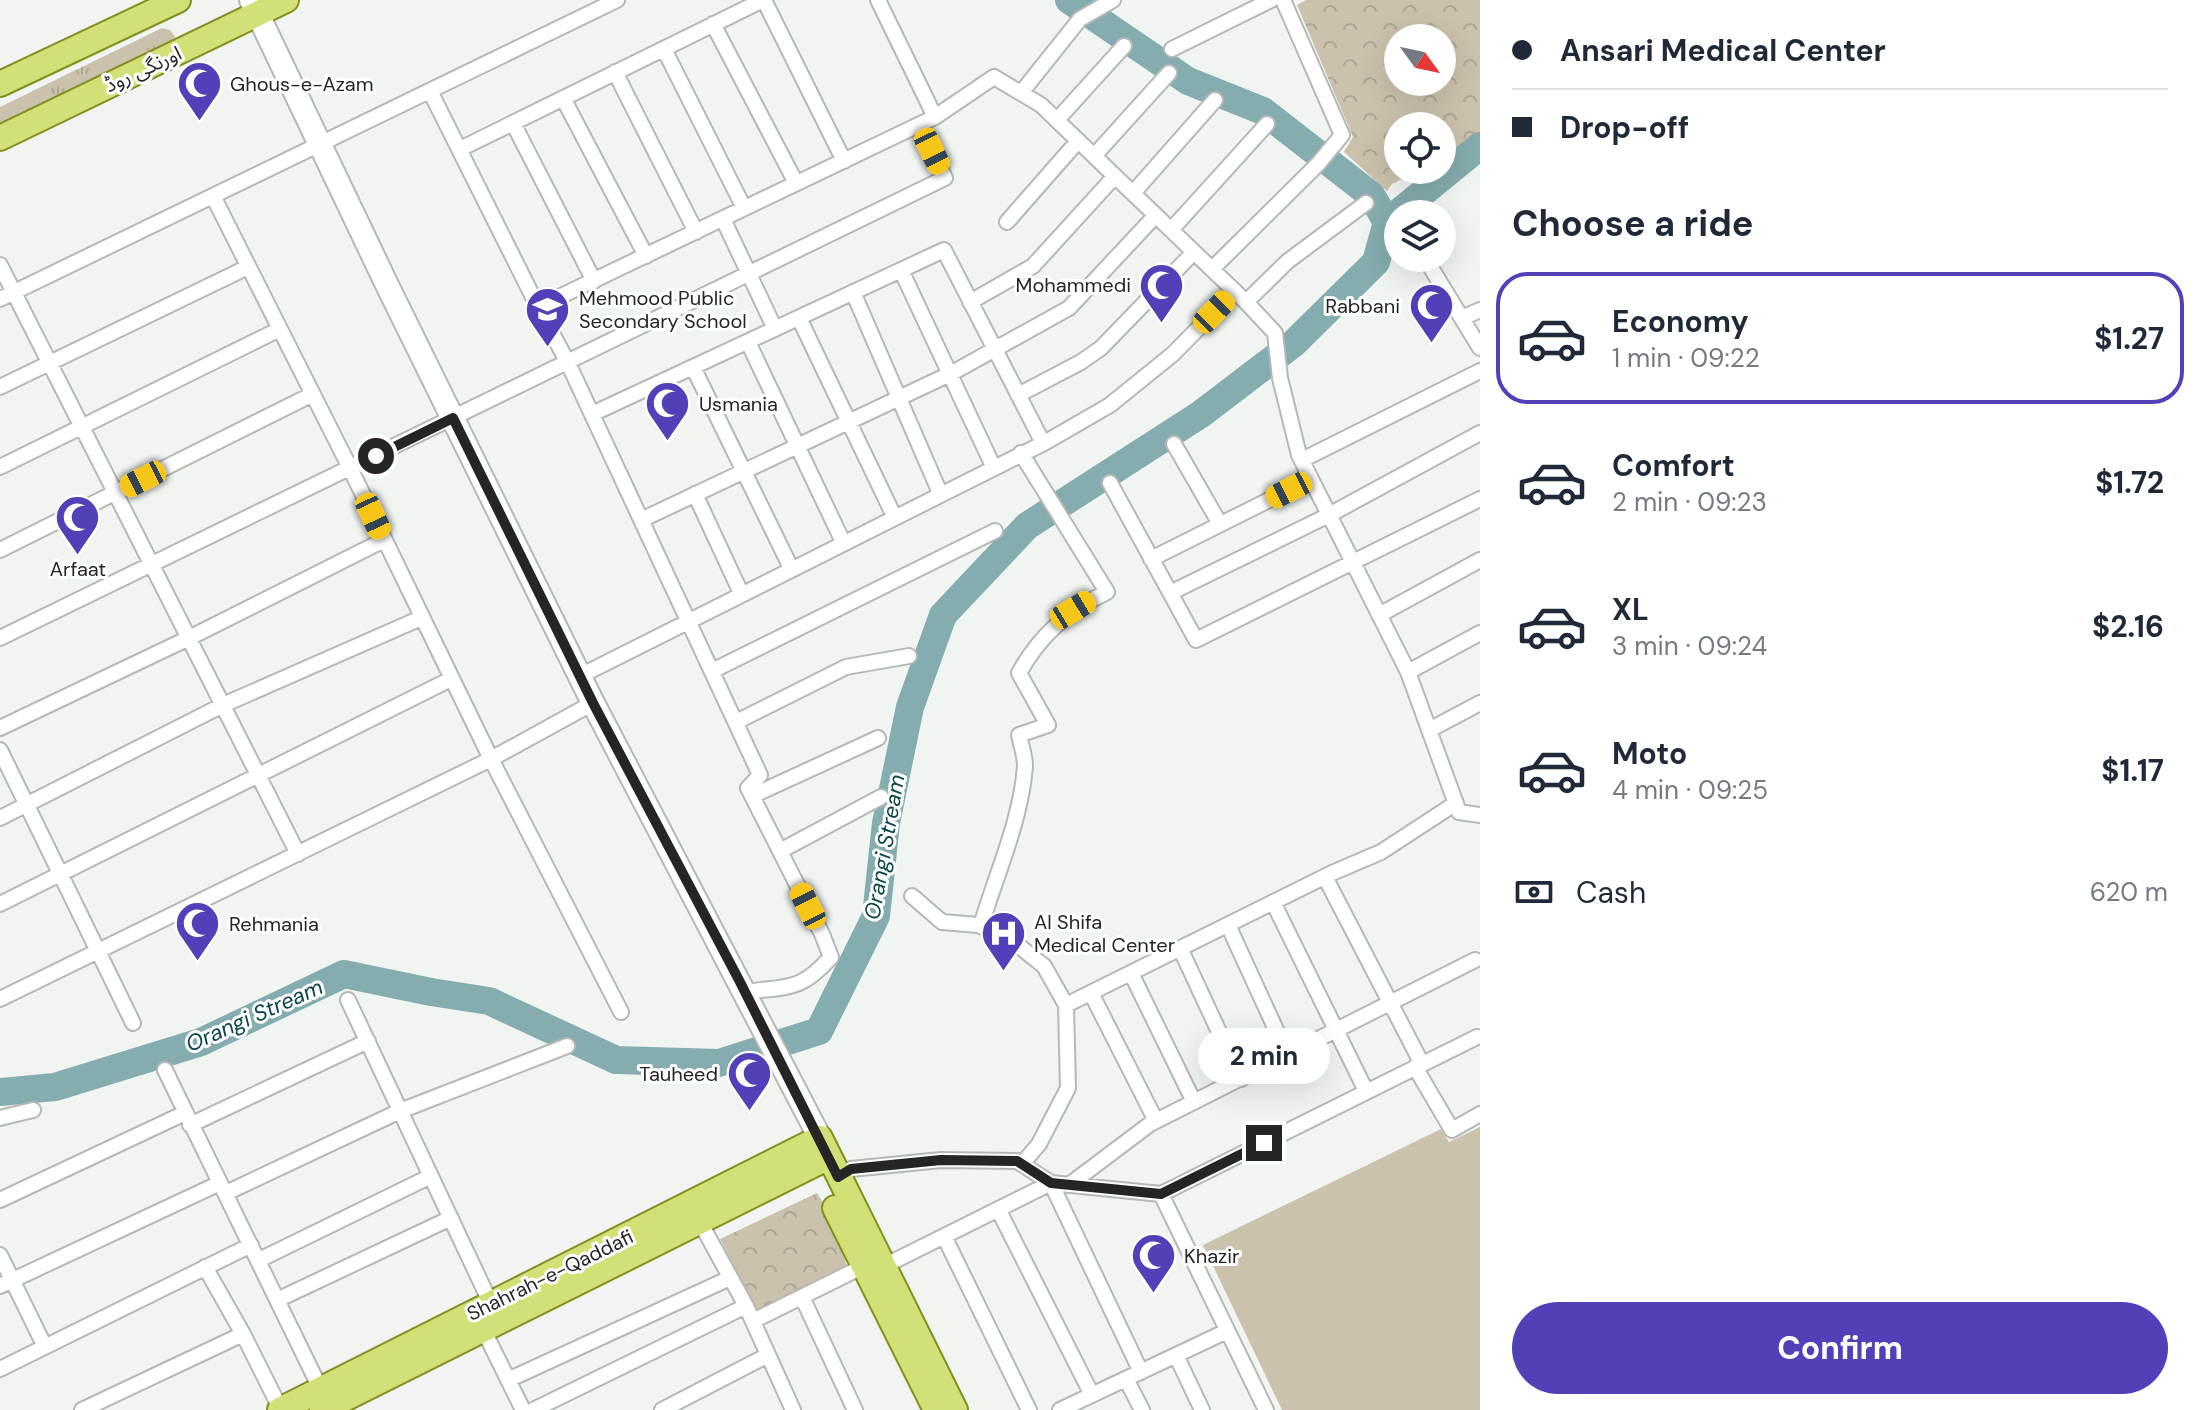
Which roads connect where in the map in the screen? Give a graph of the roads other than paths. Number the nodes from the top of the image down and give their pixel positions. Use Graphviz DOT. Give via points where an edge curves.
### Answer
graph roads {
  1 [pos="178,0"];
  2 [pos="286,0"];
  3 [pos="617,0"];
  4 [pos="764,0"];
  5 [pos="878,0"];
  6 [pos="1113,0"];
  7 [pos="1271,0"];
  8 [pos="1283,0"];
  9 [pos="255,7"];
  10 [pos="713,24"];
  11 [pos="1124,46"];
  12 [pos="664,49"];
  13 [pos="1172,49"];
  14 [pos="615,72"];
  15 [pos="1169,73"];
  16 [pos="0,84"];
  17 [pos="430,91"];
  18 [pos="1021,93"];
  19 [pos="563,98"];
  20 [pos="1215,100"];
  21 [pos="935,117"];
  22 [pos="1057,120"];
  23 [pos="513,123"];
  24 [pos="1267,124"];
  25 [pos="919,125"];
  26 [pos="0,138"];
  27 [pos="1078,141"];
  28 [pos="321,144"];
  29 [pos="460,149"];
  30 [pos="1094,156"];
  31 [pos="844,161"];
  32 [pos="1115,176"];
  33 [pos="796,183"];
  34 [pos="1133,193"];
  35 [pos="213,196"];
  36 [pos="1366,203"];
  37 [pos="744,208"];
  38 [pos="1156,215"];
  39 [pos="723,219"];
  40 [pos="1007,222"];
  41 [pos="1171,230"];
  42 [pos="696,232"];
  43 [pos="1194,252"];
  44 [pos="646,256"];
  45 [pos="0,265"];
  46 [pos="248,267"];
  47 [pos="1212,269"];
  48 [pos="901,270"];
  49 [pos="1434,272"];
  50 [pos="750,275"];
  51 [pos="594,281"];
  52 [pos="853,292"];
  53 [pos="7,296"];
  54 [pos="1241,296"];
  55 [pos="970,302"];
  56 [pos="538,307"];
  57 [pos="1480,310"];
  58 [pos="799,318"];
  59 [pos="1462,318"];
  60 [pos="280,329"];
  61 [pos="775,329"];
  62 [pos="748,342"];
  63 [pos="1480,348"];
  64 [pos="995,351"];
  65 [pos="50,363"];
  66 [pos="568,363"];
  67 [pos="693,367"];
  68 [pos="1480,371"];
  69 [pos="952,373"];
  70 [pos="0,387"];
  71 [pos="313,394"];
  72 [pos="1018,395"];
  73 [pos="900,398"];
  74 [pos="592,414"];
  75 [pos="453,418"];
  76 [pos="848,423"];
  77 [pos="82,427"];
  78 [pos="1480,433"];
  79 [pos="1043,443"];
  80 [pos="1174,444"];
  81 [pos="797,446"];
  82 [pos="1021,453"];
  83 [pos="1302,460"];
  84 [pos="993,466"];
  85 [pos="0,467"];
  86 [pos="350,468"];
  87 [pos="744,471"];
  88 [pos="1311,479"];
  89 [pos="1110,483"];
  90 [pos="115,493"];
  91 [pos="940,493"];
  92 [pos="695,494"];
  93 [pos="1480,499"];
  94 [pos="1329,515"];
  95 [pos="894,516"];
  96 [pos="641,520"];
  97 [pos="1220,524"];
  98 [pos="995,531"];
  99 [pos="384,540"];
  100 [pos="843,542"];
  101 [pos="0,550"];
  102 [pos="1151,559"];
  103 [pos="1480,560"];
  104 [pos="1353,563"];
  105 [pos="151,565"];
  106 [pos="791,568"];
  107 [pos="741,593"];
  108 [pos="1170,593"];
  109 [pos="1379,615"];
  110 [pos="421,618"];
  111 [pos="688,619"];
  112 [pos="1480,633"];
  113 [pos="0,638"];
  114 [pos="189,638"];
  115 [pos="909,656"];
  116 [pos="712,671"];
  117 [pos="1408,672"];
  118 [pos="580,676"];
  119 [pos="451,679"];
  120 [pos="593,703"];
  121 [pos="1480,703"];
  122 [pos="223,705"];
  123 [pos="736,722"];
  124 [pos="0,728"];
  125 [pos="1431,729"];
  126 [pos="878,738"];
  127 [pos="0,750"];
  128 [pos="491,759"];
  129 [pos="258,776"];
  130 [pos="752,796"];
  131 [pos="881,797"];
  132 [pos="1456,803"];
  133 [pos="28,804"];
  134 [pos="1480,815"];
  135 [pos="0,818"];
  136 [pos="780,851"];
  137 [pos="298,854"];
  138 [pos="62,873"];
  139 [pos="1325,877"];
  140 [pos="912,896"];
  141 [pos="1273,902"];
  142 [pos="0,904"];
  143 [pos="1228,925"];
  144 [pos="981,926"];
  145 [pos="1180,948"];
  146 [pos="99,951"];
  147 [pos="1475,960"];
  148 [pos="1131,973"];
  149 [pos="742,987"];
  150 [pos="1091,993"];
  151 [pos="0,999"];
  152 [pos="348,1000"];
  153 [pos="1066,1005"];
  154 [pos="1391,1005"];
  155 [pos="621,1012"];
  156 [pos="133,1023"];
  157 [pos="1337,1031"];
  158 [pos="1477,1037"];
  159 [pos="368,1041"];
  160 [pos="567,1046"];
  161 [pos="1288,1056"];
  162 [pos="1418,1066"];
  163 [pos="165,1070"];
  164 [pos="1241,1079"];
  165 [pos="1366,1091"];
  166 [pos="1194,1102"];
  167 [pos="33,1110"];
  168 [pos="400,1111"];
  169 [pos="1480,1114"];
  170 [pos="0,1118"];
  171 [pos="188,1119"];
  172 [pos="1156,1121"];
  173 [pos="819,1151"];
  174 [pos="1022,1164"];
  175 [pos="431,1176"];
  176 [pos="1051,1183"];
  177 [pos="1069,1185"];
  178 [pos="223,1188"];
  179 [pos="1161,1194"];
  180 [pos="0,1200"];
  181 [pos="998,1209"];
  182 [pos="451,1218"];
  183 [pos="700,1222"];
  184 [pos="944,1236"];
  185 [pos="251,1245"];
  186 [pos="0,1255"];
  187 [pos="259,1260"];
  188 [pos="874,1266"];
  189 [pos="205,1267"];
  190 [pos="730,1278"];
  191 [pos="6,1283"];
  192 [pos="802,1297"];
  193 [pos="277,1300"];
  194 [pos="491,1304"];
  195 [pos="746,1306"];
  196 [pos="753,1321"];
  197 [pos="483,1329"];
  198 [pos="1227,1331"];
  199 [pos="243,1334"];
  200 [pos="45,1347"];
  201 [pos="768,1355"];
  202 [pos="1176,1355"];
  203 [pos="0,1369"];
  204 [pos="1141,1372"];
  205 [pos="1126,1379"];
  206 [pos="508,1380"];
  207 [pos="1092,1395"];
  208 [pos="321,1399"];
  209 [pos="360,1401"];
  210 [pos="1076,1407"];
  211 [pos="82,1410"];
  212 [pos="281,1410"];
  213 [pos="523,1410"];
  214 [pos="533,1410"];
  215 [pos="662,1410"];
  216 [pos="793,1410"];
  217 [pos="855,1410"];
  218 [pos="936,1410"];
  219 [pos="955,1410"];
  220 [pos="1029,1410"];
  221 [pos="1060,1410"];
  222 [pos="1142,1410"];
  223 [pos="1202,1410"];
  224 [pos="1266,1410"];
  1 -- 16 [label="main road"];
  2 -- 9 [label="main road, اورنگی روڈ"];
  3 -- 17 [label="street"];
  4 -- 10 [label="street"];
  4 -- 31 [label="street"];
  5 -- 21 [label="street"];
  6 -- 18 [label="street" via="1080,19"];
  7 -- 13 [label="street"];
  8 -- 47 [label="street" via="1342,135"];
  9 -- 26 [label="main road, اورنگی روڈ"];
  9 -- 28 [label="main road"];
  10 -- 12 [label="street"];
  10 -- 33 [label="street"];
  11 -- 22 [label="street"];
  12 -- 14 [label="street"];
  12 -- 37 [label="street"];
  14 -- 19 [label="street"];
  14 -- 42 [label="street"];
  15 -- 30 [label="street"];
  17 -- 28 [label="street"];
  17 -- 29 [label="street"];
  18 -- 21 [label="street" via="994,77"];
  18 -- 22 [label="street"];
  19 -- 23 [label="street"];
  19 -- 44 [label="street"];
  20 -- 34 [label="street"];
  21 -- 25 [label="street"];
  22 -- 27 [label="street"];
  23 -- 29 [label="street"];
  23 -- 51 [label="street"];
  24 -- 41 [label="street"];
  25 -- 31 [label="street"];
  25 -- 50 [label="street" via="945,178"];
  27 -- 30 [label="street"];
  27 -- 40 [label="street"];
  28 -- 35 [label="street"];
  28 -- 75 [label="main road"];
  29 -- 56 [label="street"];
  30 -- 32 [label="street"];
  31 -- 33 [label="street"];
  32 -- 34 [label="street"];
  32 -- 55 [label="street" via="1033,266"];
  33 -- 37 [label="street"];
  34 -- 38 [label="street"];
  35 -- 46 [label="street"];
  35 -- 53 [label="street"];
  36 -- 54 [label="street"];
  37 -- 39 [label="street"];
  38 -- 41 [label="street"];
  38 -- 64 [label="street" via="1069,308"];
  39 -- 42 [label="street"];
  39 -- 50 [label="street"];
  41 -- 43 [label="street"];
  42 -- 44 [label="street"];
  43 -- 47 [label="street"];
  43 -- 72 [label="street" via="1101,348"];
  44 -- 51 [label="street"];
  45 -- 53 [label="street"];
  46 -- 60 [label="street"];
  46 -- 65 [label="street"];
  47 -- 54 [label="street"];
  48 -- 52 [label="street"];
  48 -- 55 [label="street" via="944,250"];
  48 -- 69 [label="street"];
  49 -- 59 [label="street"];
  50 -- 61 [label="street"];
  50 -- 66 [label="street"];
  51 -- 56 [label="street"];
  52 -- 58 [label="street"];
  52 -- 73 [label="street"];
  53 -- 65 [label="street"];
  54 -- 79 [label="street" via="1120,397"];
  54 -- 83 [label="street" via="1275,333 1280,378"];
  55 -- 64 [label="street"];
  56 -- 66 [label="street"];
  57 -- 59 [label="street"];
  58 -- 61 [label="street"];
  58 -- 76 [label="street"];
  59 -- 63 [label="street"];
  60 -- 71 [label="street"];
  60 -- 77 [label="street"];
  61 -- 62 [label="street"];
  62 -- 67 [label="street"];
  62 -- 81 [label="street"];
  64 -- 69 [label="street"];
  64 -- 72 [label="street"];
  65 -- 70 [label="street"];
  65 -- 77 [label="street"];
  66 -- 74 [label="street"];
  66 -- 75 [label="street"];
  67 -- 74 [label="street"];
  67 -- 87 [label="street"];
  68 -- 83 [label="street"];
  69 -- 73 [label="street"];
  69 -- 84 [label="street"];
  71 -- 86 [label="street"];
  71 -- 90 [label="street"];
  72 -- 79 [label="street"];
  73 -- 76 [label="street"];
  73 -- 91 [label="street"];
  74 -- 96 [label="street"];
  75 -- 86 [label="street"];
  75 -- 118 [label="main road"];
  76 -- 81 [label="street"];
  76 -- 95 [label="street"];
  77 -- 85 [label="street"];
  77 -- 90 [label="street"];
  78 -- 94 [label="street"];
  79 -- 82 [label="street"];
  80 -- 97 [label="street"];
  81 -- 87 [label="street"];
  81 -- 100 [label="street"];
  82 -- 84 [label="street"];
  82 -- 144 [label="street" via="1107,592 1073,610 1034,647 1019,673 1048,725 1019,735 1025,763 1021,789"];
  83 -- 88 [label="street"];
  84 -- 91 [label="street"];
  86 -- 99 [label="street"];
  86 -- 105 [label="street"];
  87 -- 92 [label="street"];
  87 -- 106 [label="street"];
  88 -- 94 [label="street"];
  88 -- 97 [label="street"];
  89 -- 102 [label="street"];
  90 -- 101 [label="street"];
  90 -- 105 [label="street"];
  91 -- 95 [label="street"];
  92 -- 96 [label="street"];
  92 -- 107 [label="street"];
  93 -- 104 [label="street"];
  94 -- 104 [label="street"];
  94 -- 108 [label="street"];
  95 -- 100 [label="street"];
  96 -- 111 [label="street"];
  97 -- 102 [label="street"];
  98 -- 116 [label="street"];
  99 -- 110 [label="street"];
  99 -- 114 [label="street"];
  100 -- 106 [label="street"];
  102 -- 108 [label="street"];
  103 -- 109 [label="street"];
  104 -- 108 [label="street" via="1196,640"];
  104 -- 109 [label="street"];
  105 -- 113 [label="street"];
  105 -- 114 [label="street"];
  106 -- 107 [label="street"];
  107 -- 111 [label="street"];
  109 -- 117 [label="street"];
  110 -- 119 [label="street"];
  110 -- 122 [label="street"];
  111 -- 116 [label="street"];
  111 -- 118 [label="street"];
  112 -- 117 [label="street"];
  114 -- 122 [label="street"];
  114 -- 124 [label="street"];
  115 -- 123 [label="street" via="846,667"];
  116 -- 123 [label="street"];
  117 -- 125 [label="street"];
  118 -- 120 [label="main road"];
  119 -- 128 [label="street"];
  119 -- 129 [label="street"];
  120 -- 128 [label="street"];
  120 -- 149 [label="main road"];
  121 -- 125 [label="street"];
  122 -- 129 [label="street"];
  122 -- 133 [label="street"];
  123 -- 130 [label="street" via="760,775 748,788"];
  125 -- 132 [label="street"];
  126 -- 130 [label="street"];
  127 -- 133 [label="street"];
  128 -- 137 [label="street"];
  128 -- 155 [label="street"];
  129 -- 137 [label="street"];
  129 -- 138 [label="street"];
  130 -- 136 [label="street"];
  131 -- 136 [label="street"];
  132 -- 134 [label="street" via="1459,812"];
  132 -- 139 [label="street" via="1381,852"];
  133 -- 135 [label="street"];
  133 -- 138 [label="street"];
  136 -- 149 [label="street" via="831,957 794,987"];
  137 -- 146 [label="street"];
  138 -- 142 [label="street"];
  138 -- 146 [label="street"];
  139 -- 141 [label="street"];
  139 -- 154 [label="street"];
  140 -- 144 [label="street" via="942,922"];
  141 -- 143 [label="street"];
  141 -- 157 [label="street"];
  143 -- 145 [label="street"];
  143 -- 161 [label="street"];
  144 -- 153 [label="street" via="1009,938 1044,966"];
  145 -- 148 [label="street"];
  145 -- 164 [label="street"];
  146 -- 151 [label="street"];
  146 -- 156 [label="street"];
  147 -- 154 [label="street"];
  148 -- 150 [label="street"];
  148 -- 166 [label="street"];
  149 -- 173 [label="main road"];
  150 -- 153 [label="street"];
  150 -- 172 [label="street"];
  152 -- 159 [label="street"];
  153 -- 174 [label="street" via="1068,1088 1039,1144"];
  154 -- 157 [label="street"];
  154 -- 162 [label="street"];
  157 -- 161 [label="street"];
  157 -- 165 [label="street"];
  158 -- 162 [label="street"];
  159 -- 168 [label="street"];
  159 -- 171 [label="street"];
  160 -- 168 [label="street"];
  161 -- 164 [label="street"];
  162 -- 165 [label="street"];
  162 -- 169 [label="street" via="1452,1130"];
  163 -- 171 [label="street"];
  164 -- 166 [label="street"];
  165 -- 179 [label="street"];
  166 -- 172 [label="street"];
  167 -- 170 [label="street"];
  168 -- 175 [label="street"];
  168 -- 178 [label="street"];
  171 -- 178 [label="street"];
  171 -- 180 [label="street"];
  172 -- 177 [label="street"];
  173 -- 174 [label="street" via="851,1169 941,1160"];
  173 -- 183 [label="main road, Shahrah-e-Qaddafi"];
  173 -- 188 [label="main road"];
  173 -- 194 [label="main road, Shahrah-e-Qaddafi"];
  174 -- 176 [label="street"];
  175 -- 182 [label="street"];
  175 -- 187 [label="street"];
  176 -- 177 [label="street"];
  176 -- 181 [label="street"];
  176 -- 204 [label="street"];
  177 -- 179 [label="street"];
  178 -- 185 [label="street"];
  178 -- 191 [label="street"];
  179 -- 198 [label="street"];
  181 -- 184 [label="street"];
  181 -- 207 [label="street"];
  182 -- 193 [label="street"];
  182 -- 194 [label="street"];
  183 -- 190 [label="street"];
  183 -- 197 [label="main road, Shahrah-e-Qaddafi"];
  184 -- 188 [label="street"];
  184 -- 220 [label="street"];
  185 -- 187 [label="street"];
  185 -- 189 [label="street"];
  186 -- 191 [label="street"];
  187 -- 193 [label="street"];
  188 -- 192 [label="street"];
  188 -- 218 [label="main road"];
  188 -- 219 [label="main road"];
  189 -- 199 [label="street"];
  189 -- 200 [label="street"];
  190 -- 195 [label="street"];
  190 -- 206 [label="street"];
  191 -- 200 [label="street"];
  192 -- 196 [label="street"];
  192 -- 217 [label="street"];
  193 -- 208 [label="street"];
  194 -- 208 [label="main road, Shahrah-e-Qaddafi"];
  195 -- 196 [label="street"];
  195 -- 214 [label="street"];
  196 -- 201 [label="street"];
  197 -- 206 [label="street"];
  197 -- 209 [label="main road, Shahrah-e-Qaddafi"];
  198 -- 202 [label="street"];
  198 -- 224 [label="street"];
  199 -- 211 [label="street"];
  199 -- 212 [label="street"];
  200 -- 203 [label="street"];
  201 -- 215 [label="street"];
  201 -- 216 [label="street"];
  202 -- 204 [label="street"];
  202 -- 223 [label="street"];
  204 -- 205 [label="street"];
  205 -- 207 [label="street"];
  205 -- 222 [label="street"];
  206 -- 213 [label="street"];
  207 -- 210 [label="street"];
  208 -- 209 [label="main road, Shahrah-e-Qaddafi"];
  208 -- 212 [label="main road, Shahrah-e-Qaddafi"];
  210 -- 221 [label="street"];
}
